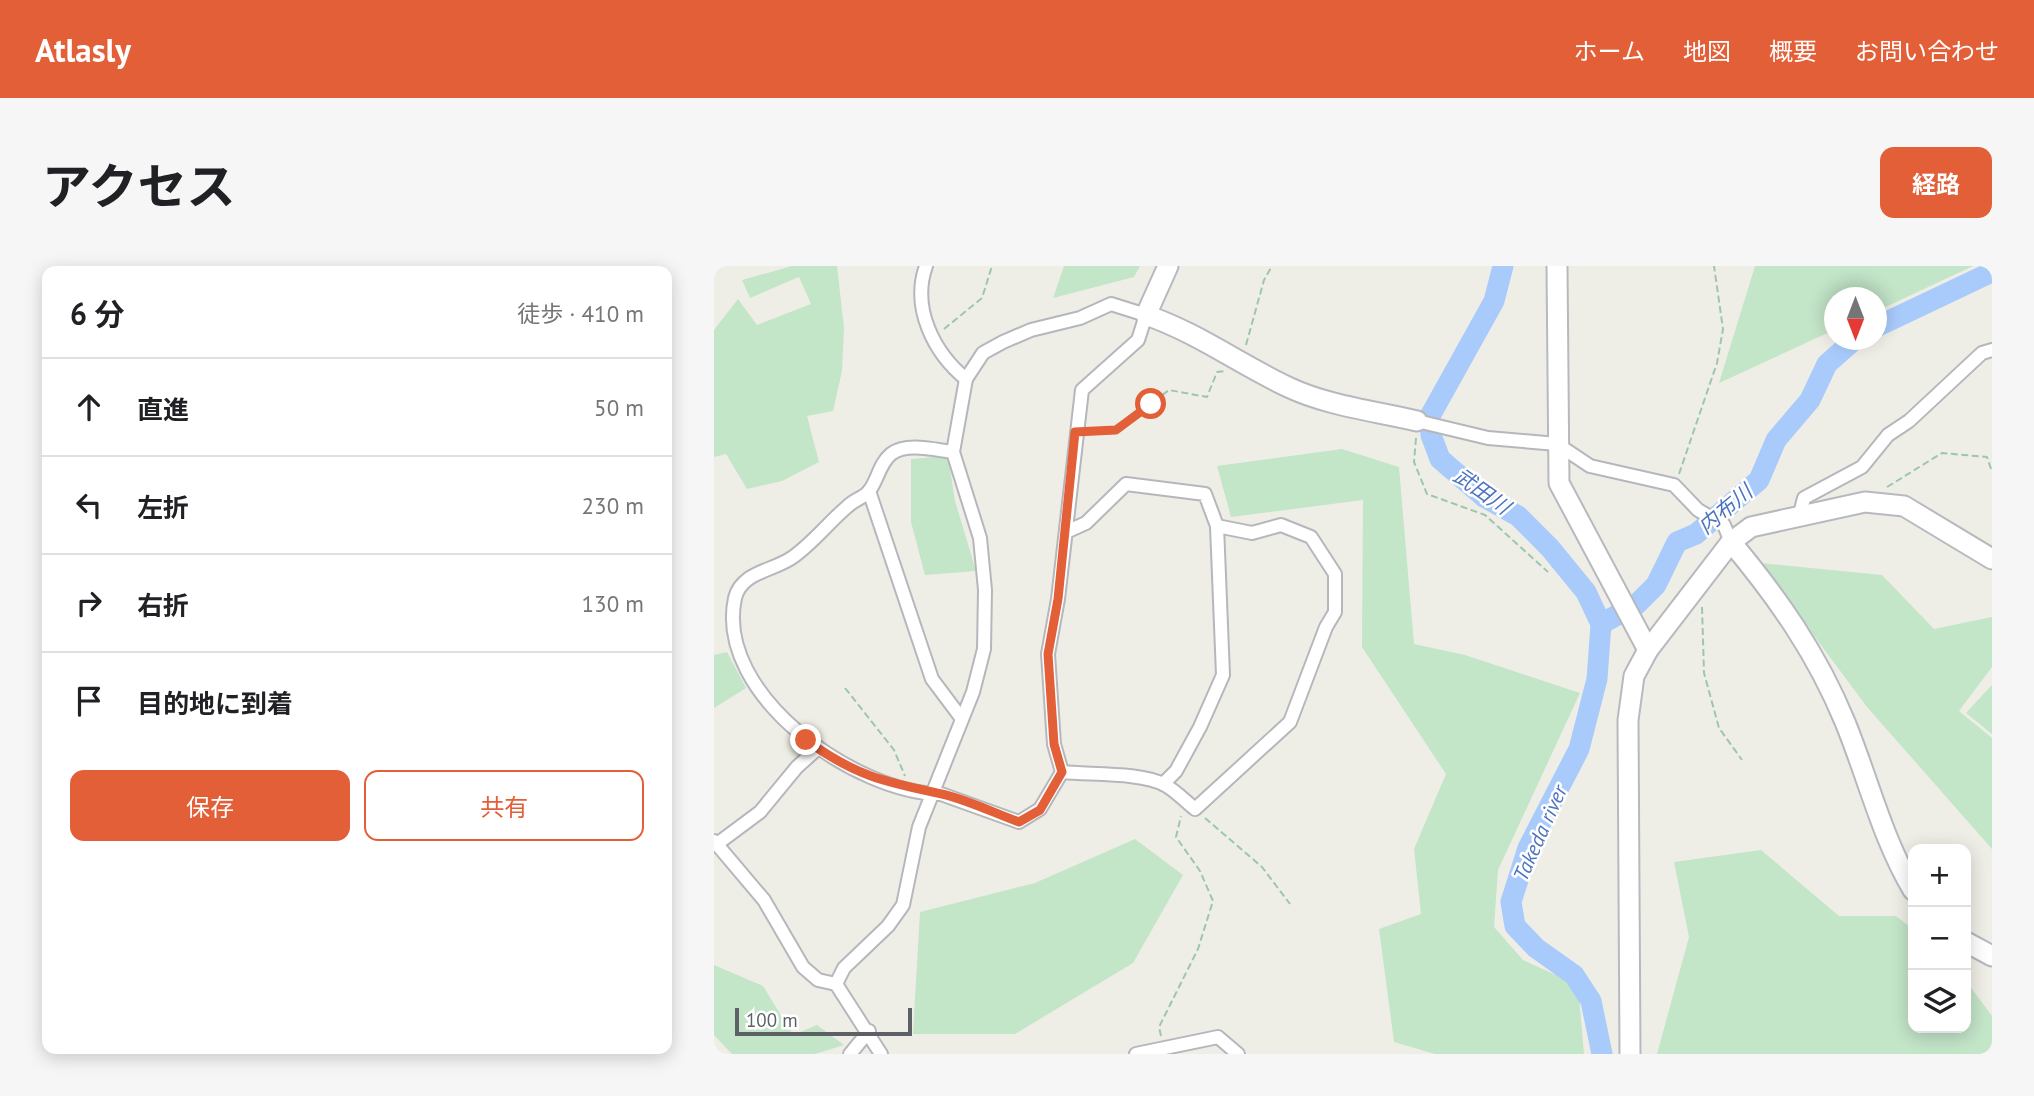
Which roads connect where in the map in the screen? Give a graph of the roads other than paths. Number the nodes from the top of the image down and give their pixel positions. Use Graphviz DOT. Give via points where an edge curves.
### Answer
graph roads {
  1 [pos="926,266"];
  2 [pos="1168,266"];
  3 [pos="1557,266"];
  4 [pos="1146,315"];
  5 [pos="1992,351"];
  6 [pos="966,379"];
  7 [pos="1417,421"];
  8 [pos="1557,444"];
  9 [pos="953,452"];
  10 [pos="869,492"];
  11 [pos="1800,514"];
  12 [pos="1217,527"];
  13 [pos="1066,532"];
  14 [pos="1728,533"];
  15 [pos="1992,559"];
  16 [pos="1645,644"];
  17 [pos="962,719"];
  18 [pos="817,748"];
  19 [pos="1062,772"];
  20 [pos="1163,784"];
  21 [pos="932,794"];
  22 [pos="716,842"];
  23 [pos="1908,881"];
  24 [pos="1971,945"];
  25 [pos="1992,956"];
  26 [pos="836,984"];
  27 [pos="869,1031"];
  28 [pos="850,1054"];
  29 [pos="881,1054"];
  30 [pos="1136,1054"];
  31 [pos="1238,1054"];
  32 [pos="1630,1054"];
  1 -- 6 [label="street" via="921,298 933,339 949,365"];
  2 -- 4 [label="street"];
  3 -- 8 [label="street"];
  4 -- 6 [label="street" via="1111,304 1080,318 1031,330 983,353"];
  4 -- 7 [label="street" via="1185,328 1242,364 1312,397"];
  4 -- 13 [label="street" via="1138,340 1082,390"];
  5 -- 11 [label="street" via="1982,353 1888,435 1862,467 1804,498"];
  6 -- 9 [label="street"];
  7 -- 8 [label="street" via="1502,440"];
  8 -- 14 [label="street" via="1590,466 1674,485"];
  8 -- 16 [label="street" via="1559,483"];
  9 -- 10 [label="street" via="909,447 892,454 875,475"];
  9 -- 17 [label="street" via="979,538 985,590 984,649"];
  10 -- 17 [label="street" via="932,679"];
  10 -- 18 [label="street" via="848,505 793,557 745,581 735,596 734,639 745,669 761,694"];
  11 -- 14 [label="street"];
  11 -- 15 [label="street" via="1865,502 1903,506"];
  12 -- 13 [label="street" via="1205,494 1126,484 1086,523"];
  12 -- 20 [label="street" via="1223,675 1176,771"];
  12 -- 20 [label="street" via="1252,533 1281,524 1311,537 1335,574 1335,612 1290,722 1190,805"];
  13 -- 19 [label="street" via="1048,654 1054,744"];
  14 -- 16 [label="street"];
  14 -- 23 [label="street" via="1816,658"];
  16 -- 32 [label="street" via="1634,676 1628,720"];
  17 -- 21 [label="street"];
  18 -- 21 [label="street" via="856,772"];
  18 -- 22 [label="street" via="760,812"];
  19 -- 20 [label="street" via="1128,775"];
  19 -- 21 [label="street" via="1040,810 1019,822"];
  21 -- 26 [label="street" via="919,827 903,905 844,968"];
  22 -- 26 [label="street" via="782,926 803,967 818,980"];
  24 -- 25 [label="street"];
  26 -- 27 [label="street"];
  27 -- 28 [label="street"];
  27 -- 29 [label="street"];
  30 -- 31 [label="street" via="1217,1037"];
}
